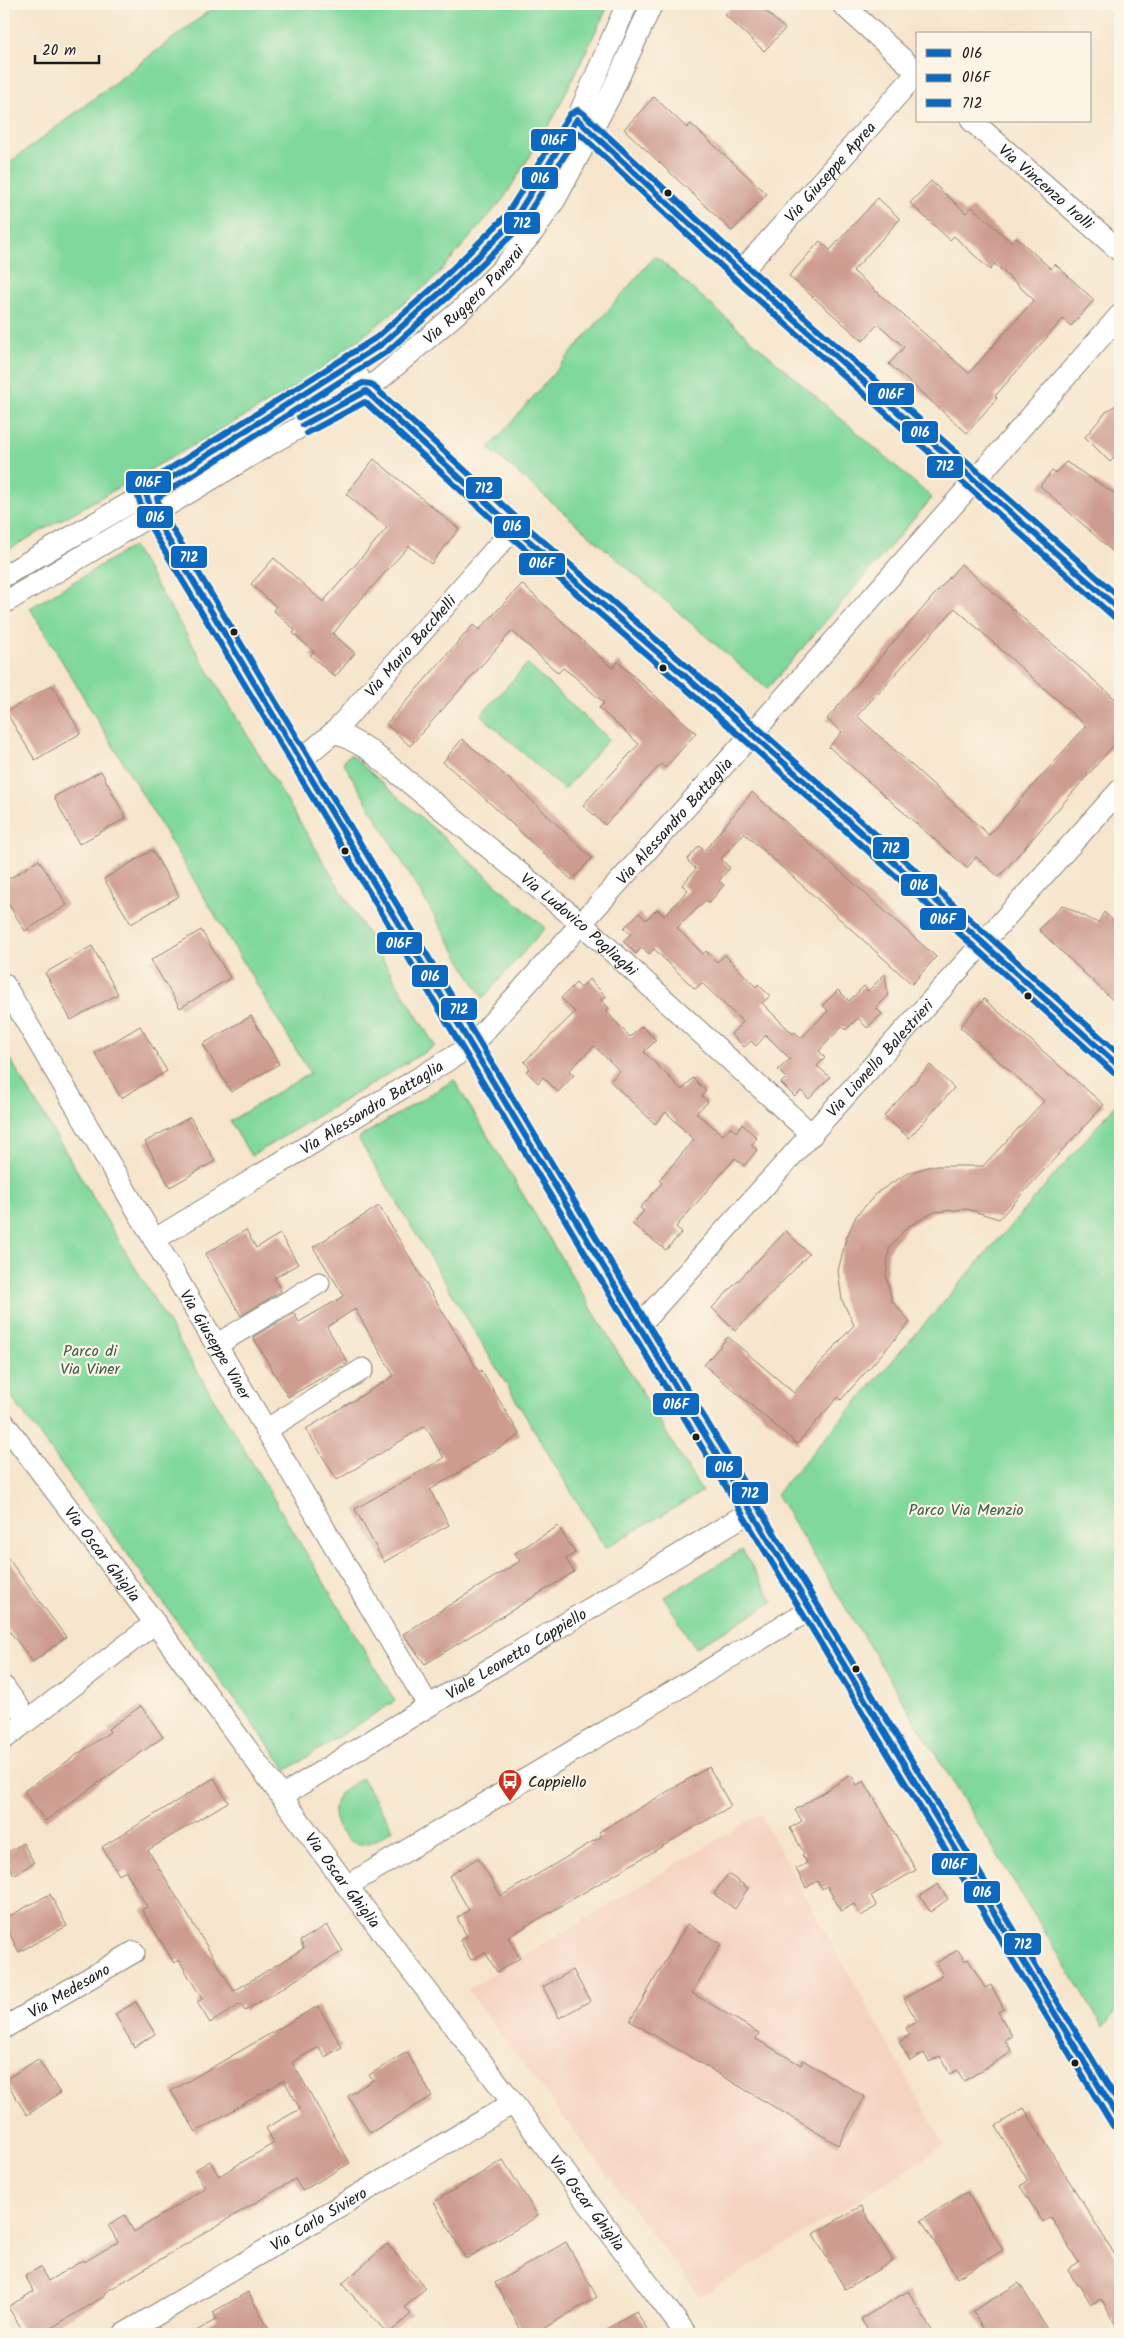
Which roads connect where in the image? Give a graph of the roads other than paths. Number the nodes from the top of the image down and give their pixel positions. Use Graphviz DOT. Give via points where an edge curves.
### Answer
graph roads {
  1 [pos="627,4"];
  2 [pos="652,4"];
  3 [pos="842,4"];
  4 [pos="916,71"];
  5 [pos="916,75"];
  6 [pos="973,122"];
  7 [pos="584,126"];
  8 [pos="1120,251"];
  9 [pos="741,272"];
  10 [pos="1120,315"];
  11 [pos="352,365"];
  12 [pos="366,390"];
  13 [pos="974,479"];
  14 [pos="150,504"];
  15 [pos="514,528"];
  16 [pos="4,576"];
  17 [pos="4,603"];
  18 [pos="1120,610"];
  19 [pos="335,731"];
  20 [pos="752,734"];
  21 [pos="301,760"];
  22 [pos="1120,790"];
  23 [pos="581,923"];
  24 [pos="984,943"];
  25 [pos="4,984"];
  26 [pos="471,1046"];
  27 [pos="1120,1067"];
  28 [pos="812,1134"];
  29 [pos="154,1240"];
  30 [pos="320,1283"];
  31 [pos="639,1326"];
  32 [pos="216,1345"];
  33 [pos="363,1369"];
  34 [pos="4,1422"];
  35 [pos="266,1430"];
  36 [pos="750,1511"];
  37 [pos="811,1609"];
  38 [pos="155,1623"];
  39 [pos="4,1687"];
  40 [pos="428,1705"];
  41 [pos="28,1720"];
  42 [pos="4,1739"];
  43 [pos="282,1796"];
  44 [pos="347,1886"];
  45 [pos="134,1952"];
  46 [pos="4,2028"];
  47 [pos="513,2103"];
  48 [pos="1120,2121"];
  49 [pos="124,2334"];
  50 [pos="686,2334"];
  1 -- 7 [label="street, Via Ruggero Panerai"];
  2 -- 7 [label="street, Via Ruggero Panerai"];
  3 -- 4 [label="street"];
  5 -- 9 [label="street, Via Giuseppe Aprea"];
  6 -- 8 [label="street, Via Vincenzo Irolli"];
  7 -- 9 [label="street"];
  7 -- 11 [label="street, Via Ruggero Panerai" via="512,223 441,292 382,344"];
  7 -- 12 [label="street, Via Ruggero Panerai" via="556,198 534,232 463,308"];
  9 -- 13 [label="street"];
  10 -- 13 [label="street, Via Alessandro Battaglia"];
  11 -- 12 [label="street"];
  11 -- 14 [label="street, Via Ruggero Panerai" via="251,427"];
  12 -- 14 [label="street, Via Ruggero Panerai"];
  12 -- 15 [label="street"];
  13 -- 18 [label="street"];
  13 -- 20 [label="street, Via Alessandro Battaglia"];
  14 -- 16 [label="street, Via Ruggero Panerai"];
  14 -- 17 [label="street, Via Ruggero Panerai"];
  14 -- 21 [label="street"];
  15 -- 19 [label="street, Via Mario Bacchelli"];
  15 -- 20 [label="street"];
  19 -- 21 [label="street, Via Mario Bacchelli"];
  19 -- 23 [label="street, Via Ludovico Pogliaghi" via="368,749"];
  20 -- 23 [label="street, Via Alessandro Battaglia"];
  20 -- 24 [label="street"];
  21 -- 26 [label="street"];
  22 -- 24 [label="street, Via Lionello Balestrieri"];
  23 -- 26 [label="street, Via Alessandro Battaglia"];
  23 -- 28 [label="street, Via Ludovico Pogliaghi"];
  24 -- 27 [label="street"];
  24 -- 28 [label="street, Via Lionello Balestrieri"];
  25 -- 29 [label="street, Via Giuseppe Viner"];
  26 -- 29 [label="street, Via Alessandro Battaglia"];
  26 -- 31 [label="street"];
  28 -- 31 [label="street, Via Lionello Balestrieri"];
  29 -- 32 [label="street, Via Giuseppe Viner"];
  30 -- 32 [label="street"];
  31 -- 36 [label="street"];
  32 -- 35 [label="street, Via Giuseppe Viner"];
  33 -- 35 [label="street"];
  34 -- 38 [label="street, Via Oscar Ghiglia"];
  35 -- 40 [label="street, Via Giuseppe Viner"];
  36 -- 37 [label="street"];
  36 -- 40 [label="street, Viale Leonetto Cappiello" via="616,1595"];
  37 -- 44 [label="street"];
  37 -- 48 [label="street"];
  38 -- 41 [label="street"];
  38 -- 43 [label="street, Via Oscar Ghiglia"];
  39 -- 41 [label="street"];
  40 -- 43 [label="street, Viale Leonetto Cappiello"];
  41 -- 42 [label="street"];
  43 -- 44 [label="street, Via Oscar Ghiglia"];
  44 -- 47 [label="street, Via Oscar Ghiglia"];
  45 -- 46 [label="street, Via Medesano"];
  47 -- 49 [label="street, Via Carlo Siviero"];
  47 -- 50 [label="street, Via Oscar Ghiglia"];
}
